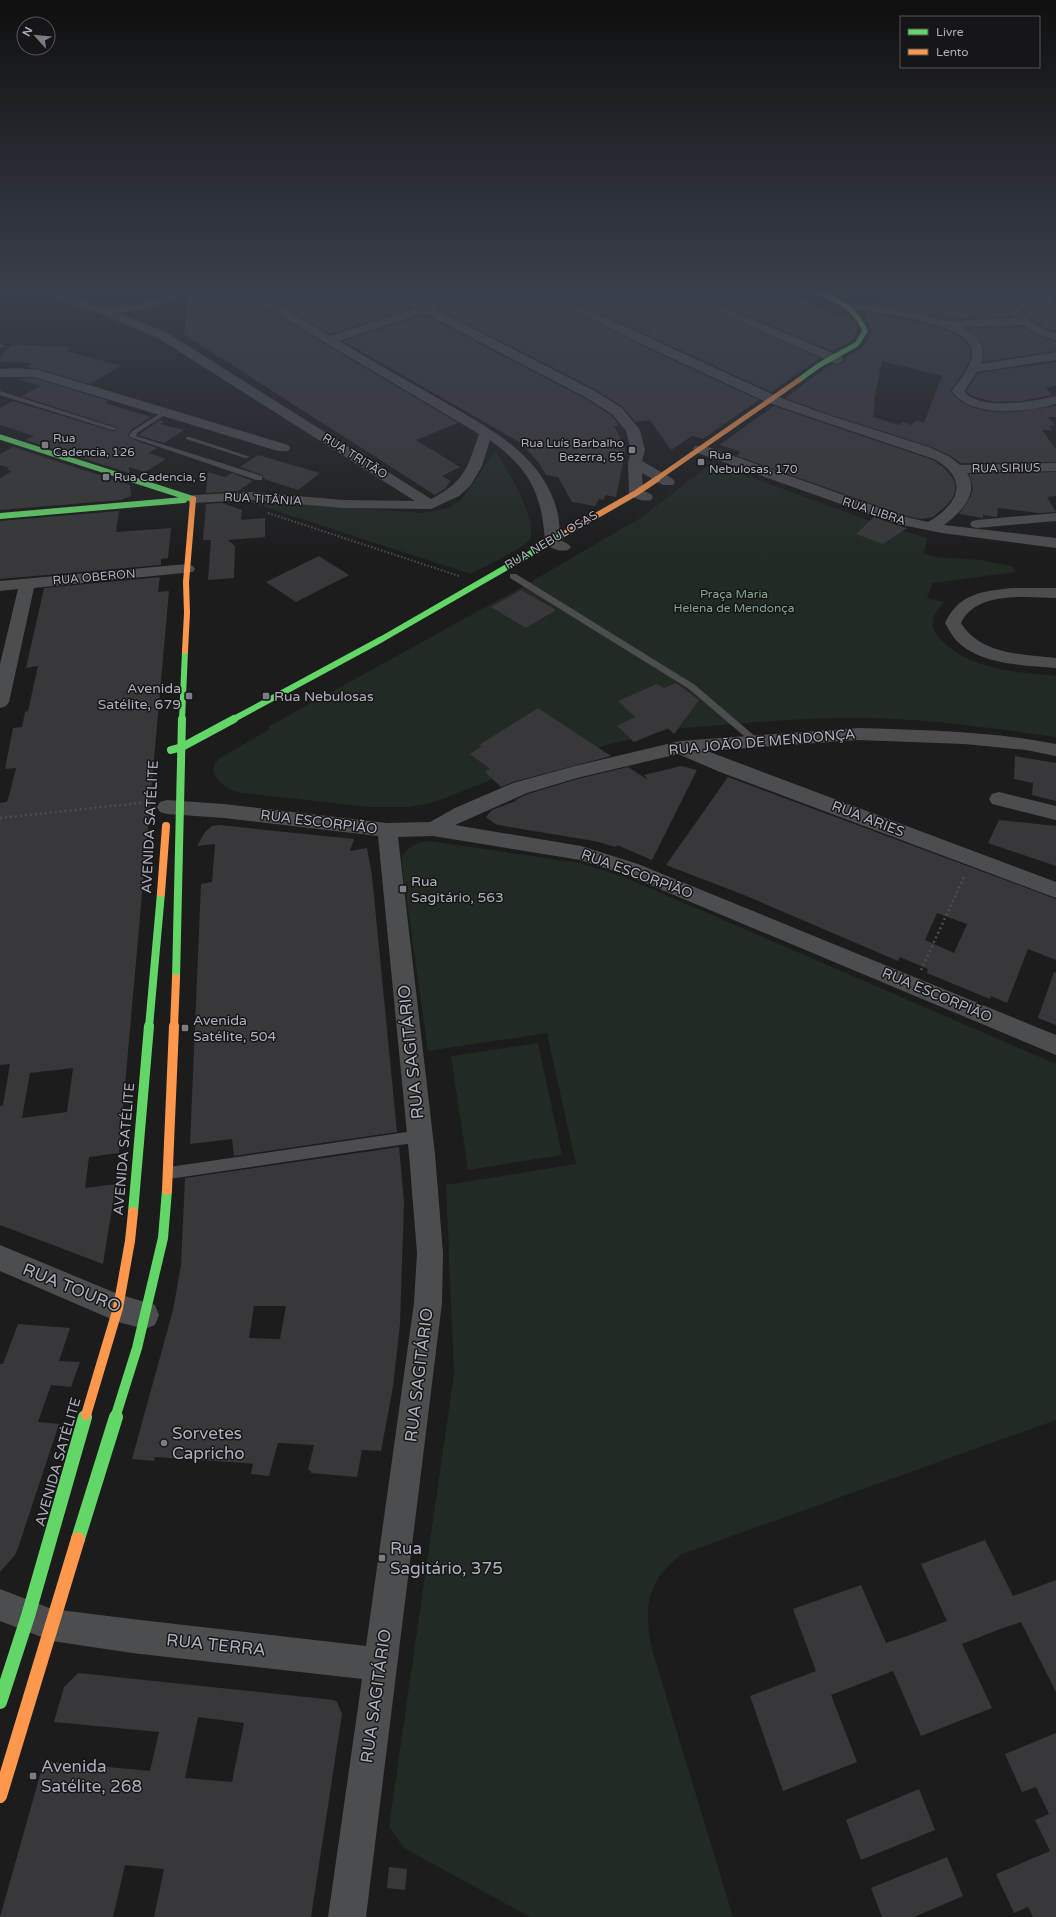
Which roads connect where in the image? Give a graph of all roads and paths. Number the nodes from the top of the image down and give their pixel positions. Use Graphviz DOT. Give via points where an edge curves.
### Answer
graph roads {
  1 [pos="60,380"];
  2 [pos="234,380"];
  3 [pos="398,380"];
  4 [pos="564,380"];
  5 [pos="732,380"];
  6 [pos="805,380"];
  7 [pos="967,380"];
  8 [pos="0,393"];
  9 [pos="1056,400"];
  10 [pos="777,401"];
  11 [pos="166,412"];
  12 [pos="114,429"];
  13 [pos="486,432"];
  14 [pos="0,437"];
  15 [pos="188,438"];
  16 [pos="189,447"];
  17 [pos="282,448"];
  18 [pos="704,451"];
  19 [pos="247,456"];
  20 [pos="635,463"];
  21 [pos="1056,467"];
  22 [pos="956,469"];
  23 [pos="259,478"];
  24 [pos="663,480"];
  25 [pos="639,498"];
  26 [pos="193,500"];
  27 [pos="431,505"];
  28 [pos="264,512"];
  29 [pos="0,516"];
  30 [pos="1056,517"];
  31 [pos="936,528"];
  32 [pos="1056,544"];
  33 [pos="561,545"];
  34 [pos="526,569"];
  35 [pos="187,576"];
  36 [pos="514,576"];
  37 [pos="27,583"];
  38 [pos="482,583"];
  39 [pos="502,583"];
  40 [pos="0,586"];
  41 [pos="1056,593"];
  42 [pos="410,634"];
  43 [pos="175,654"];
  44 [pos="1056,663"];
  45 [pos="314,687"];
  46 [pos="1,693"];
  47 [pos="754,740"];
  48 [pos="182,747"];
  49 [pos="680,747"];
  50 [pos="1056,750"];
  51 [pos="175,755"];
  52 [pos="999,799"];
  53 [pos="171,805"];
  54 [pos="1056,813"];
  55 [pos="0,818"];
  56 [pos="433,829"];
  57 [pos="386,830"];
  58 [pos="972,858"];
  59 [pos="1056,890"];
  60 [pos="915,985"];
  61 [pos="1056,1045"];
  62 [pos="420,1136"];
  63 [pos="169,1173"];
  64 [pos="0,1258"];
  65 [pos="118,1308"];
  66 [pos="145,1315"];
  67 [pos="27,1615"];
  68 [pos="380,1664"];
  69 [pos="0,1702"];
  70 [pos="0,1796"];
  71 [pos="346,1917"];
  1 -- 11 [label="street"];
  2 -- 27 [label="street, RUA TRITÃO"];
  3 -- 13 [label="street"];
  4 -- 20 [label="street" via="617,411 633,430 638,450"];
  5 -- 10 [label="street, RUA SIRIUS"];
  6 -- 10 [label="main road, RUA NEBULOSAS"];
  7 -- 9 [label="street" via="958,391 970,401 1011,408"];
  8 -- 12 [label="lane"];
  10 -- 18 [label="main road, RUA NEBULOSAS"];
  10 -- 22 [label="street, RUA SIRIUS" via="924,450"];
  11 -- 16 [label="lane" via="134,432 132,436"];
  11 -- 17 [label="street"];
  13 -- 27 [label="street, RUA TITÂNIA" via="475,466 465,483 454,493"];
  13 -- 33 [label="street" via="512,449 529,468 549,510"];
  14 -- 26 [label="main road"];
  15 -- 16 [label="lane"];
  16 -- 19 [label="lane"];
  16 -- 23 [label="lane"];
  18 -- 24 [label="main road, RUA NEBULOSAS"];
  18 -- 31 [label="street, RUA LIBRA" via="880,514"];
  20 -- 24 [label="street"];
  20 -- 25 [label="street"];
  21 -- 22 [label="street, RUA SIRIUS"];
  22 -- 31 [label="street, RUA SIRIUS" via="962,477 962,498 956,509"];
  24 -- 25 [label="main road, RUA NEBULOSAS"];
  25 -- 33 [label="main road, RUA NEBULOSAS"];
  26 -- 27 [label="street, RUA TITÂNIA" via="251,496 343,504"];
  26 -- 29 [label="main road, RUA TITÂNIA"];
  26 -- 35 [label="main road, AVENIDA SATÉLITE"];
  28 -- 38 [label="path"];
  30 -- 31 [label="street"];
  31 -- 32 [label="street, RUA LIBRA"];
  33 -- 38 [label="main road, RUA NEBULOSAS"];
  34 -- 36 [label="main road, RUA NEBULOSAS"];
  35 -- 37 [label="street, RUA OBERON"];
  35 -- 43 [label="main road, AVENIDA SATÉLITE"];
  35 -- 48 [label="main road, AVENIDA SATÉLITE" via="188,613"];
  36 -- 39 [label="main road, RUA NEBULOSAS"];
  36 -- 47 [label="lane" via="692,687"];
  37 -- 40 [label="street, RUA OBERON"];
  37 -- 46 [label="street"];
  38 -- 48 [label="main road, RUA NEBULOSAS"];
  41 -- 44 [label="street" via="1008,593 978,600 961,609 954,616 953,623 962,639 975,647 1011,657"];
  42 -- 45 [label="main road"];
  47 -- 49 [label="street, RUA JOÃO DE MENDONÇA"];
  47 -- 50 [label="street, RUA JOÃO DE MENDONÇA" via="886,734 964,738 1026,744"];
  48 -- 51 [label="main road, AVENIDA SATÉLITE"];
  48 -- 51 [label="main road, RUA NEBULOSAS"];
  49 -- 56 [label="street, RUA JOÃO DE MENDONÇA" via="520,788 462,813"];
  49 -- 58 [label="street, RUA ARIES"];
  51 -- 53 [label="main road, AVENIDA SATÉLITE"];
  52 -- 54 [label="street"];
  53 -- 55 [label="path"];
  53 -- 57 [label="street, RUA ESCORPIÃO"];
  53 -- 63 [label="main road, AVENIDA SATÉLITE" via="179,895"];
  53 -- 65 [label="main road, AVENIDA SATÉLITE" via="130,1241"];
  56 -- 57 [label="street, RUA ESCORPIÃO"];
  56 -- 60 [label="street, RUA ESCORPIÃO" via="581,853 632,869"];
  57 -- 62 [label="street, RUA SAGITÁRIO"];
  58 -- 59 [label="street, RUA ARIES"];
  58 -- 60 [label="path"];
  60 -- 61 [label="street, RUA ESCORPIÃO"];
  62 -- 63 [label="lane"];
  62 -- 68 [label="street, RUA SAGITÁRIO" via="430,1253 428,1303"];
  63 -- 66 [label="main road, AVENIDA SATÉLITE" via="163,1238"];
  64 -- 65 [label="street, RUA TOURO"];
  65 -- 66 [label="street, RUA TOURO"];
  65 -- 67 [label="main road, AVENIDA SATÉLITE"];
  66 -- 67 [label="main road, AVENIDA SATÉLITE" via="137,1348"];
  67 -- 68 [label="street, RUA TERRA" via="132,1636"];
  67 -- 69 [label="main road, AVENIDA SATÉLITE"];
  67 -- 70 [label="main road, AVENIDA SATÉLITE"];
  68 -- 71 [label="street, RUA SAGITÁRIO"];
}
